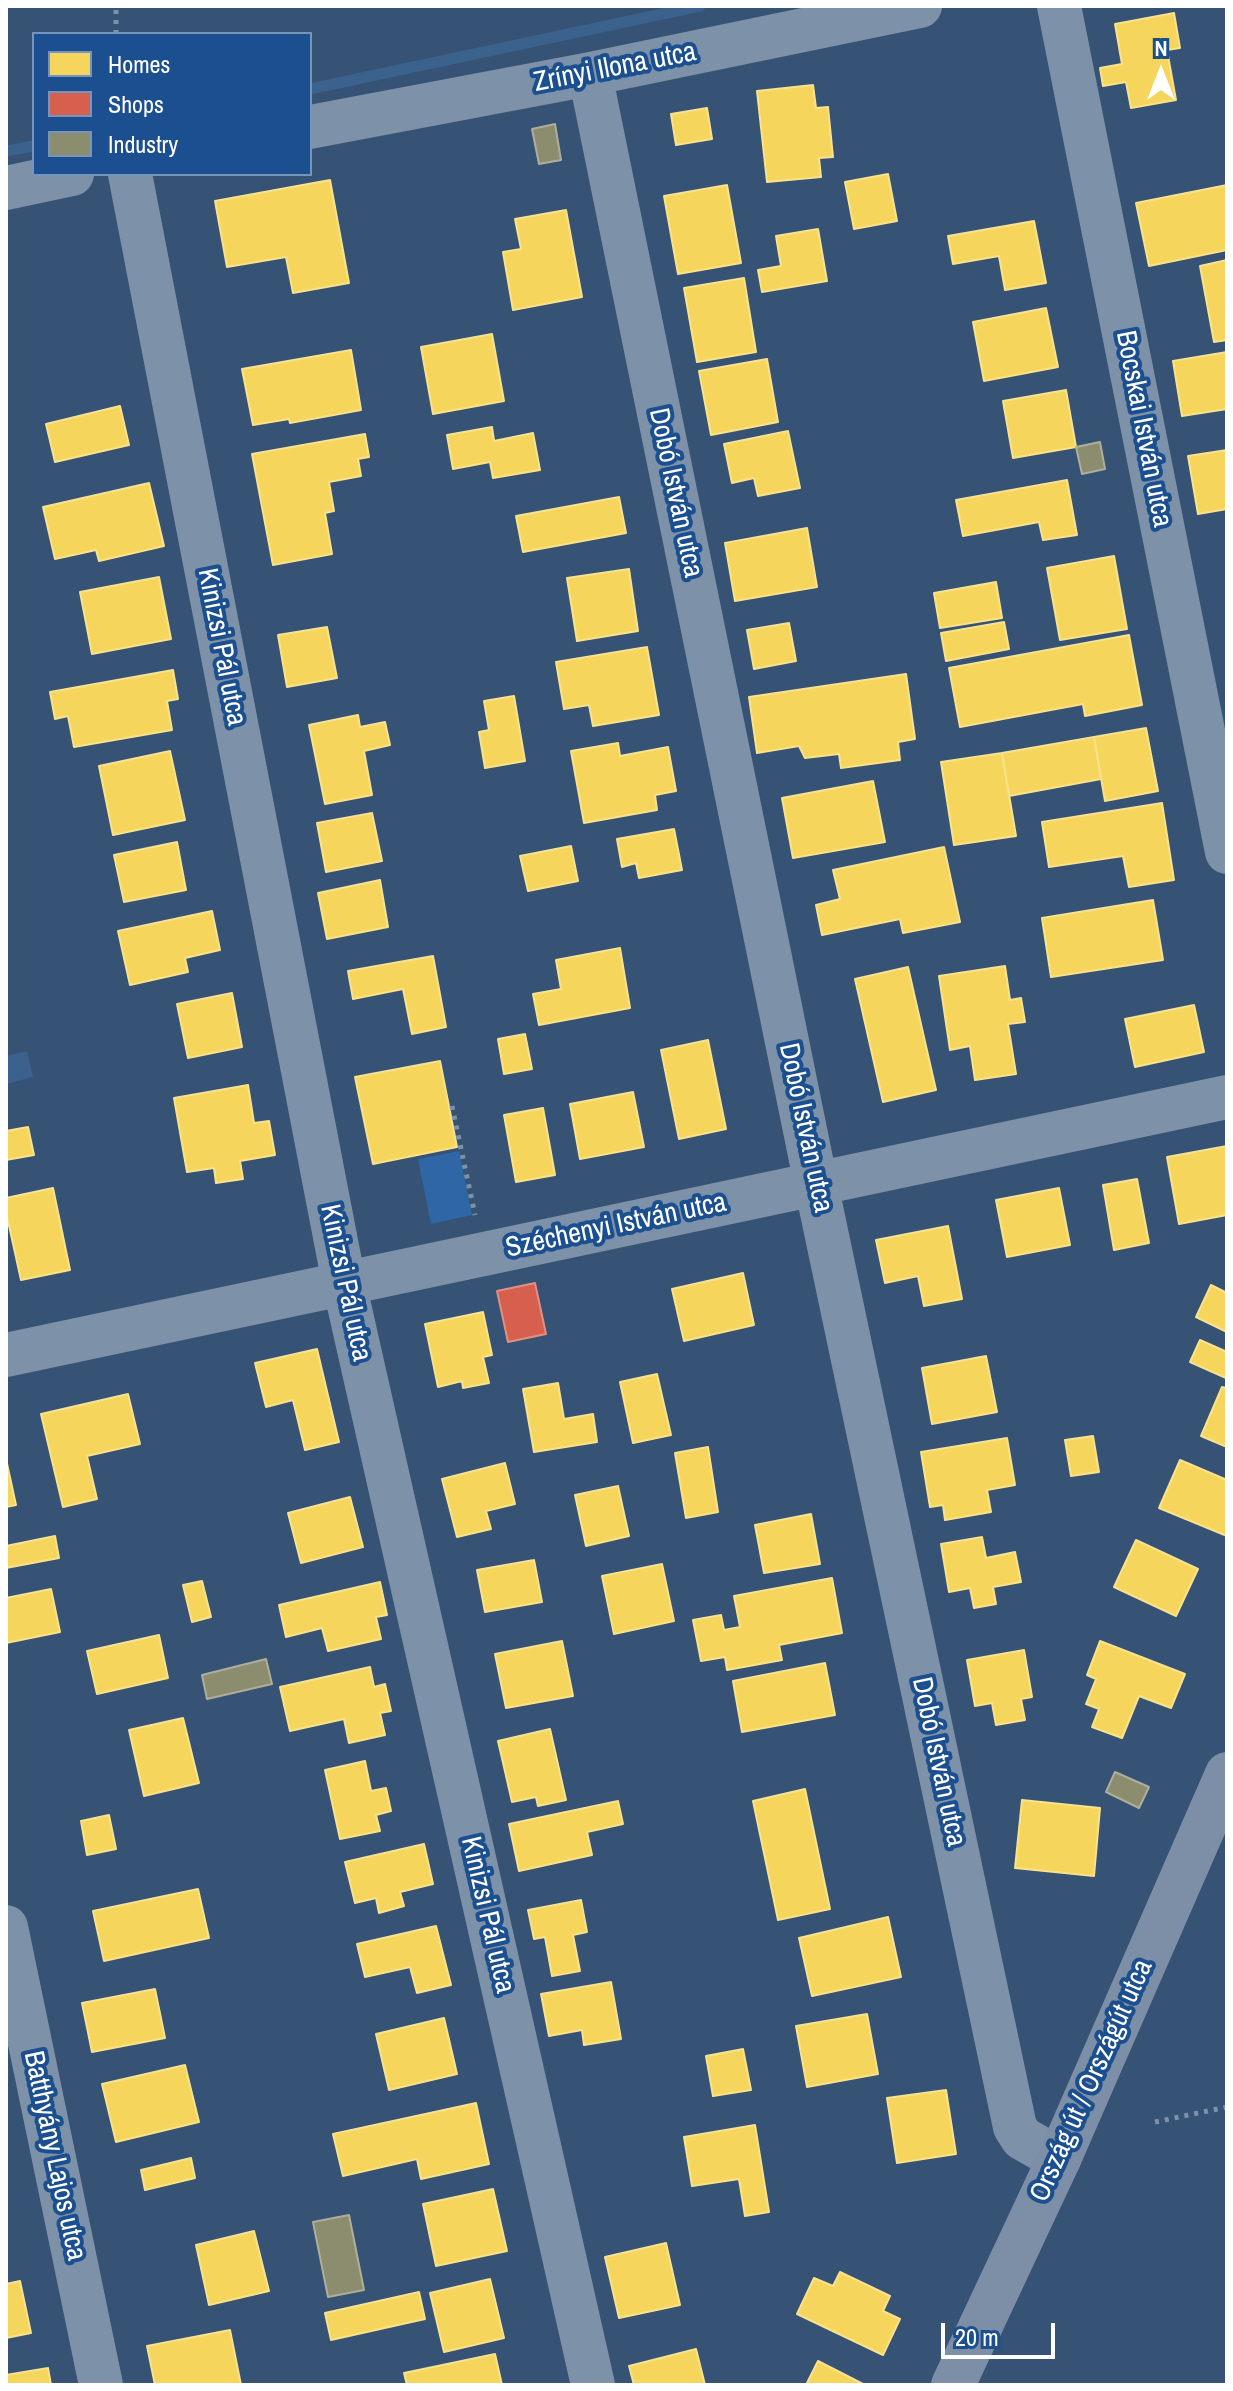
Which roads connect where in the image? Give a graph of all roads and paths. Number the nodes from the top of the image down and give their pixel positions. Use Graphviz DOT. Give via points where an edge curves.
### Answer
graph roads {
  1 [pos="116,6"];
  2 [pos="920,6"];
  3 [pos="1059,6"];
  4 [pos="116,32"];
  5 [pos="590,74"];
  6 [pos="312,127"];
  7 [pos="63,176"];
  8 [pos="130,176"];
  9 [pos="6,188"];
  10 [pos="1227,852"];
  11 [pos="1227,1097"];
  12 [pos="452,1106"];
  13 [pos="816,1184"];
  14 [pos="482,1254"];
  15 [pos="344,1283"];
  16 [pos="6,1355"];
  17 [pos="1227,1774"];
  18 [pos="6,1927"];
  19 [pos="1227,2107"];
  20 [pos="1155,2122"];
  21 [pos="1059,2159"];
  22 [pos="101,2385"];
  23 [pos="593,2385"];
  24 [pos="953,2385"];
  1 -- 4 [label="path"];
  2 -- 5 [label="street, Zrínyi Ilona utca"];
  3 -- 10 [label="street, Bocskai István utca"];
  5 -- 6 [label="street, Zrínyi Ilona utca"];
  5 -- 13 [label="street, Dobó István utca"];
  7 -- 9 [label="street"];
  8 -- 15 [label="street, Kinizsi Pál utca"];
  11 -- 13 [label="street, Széchenyi István utca"];
  12 -- 14 [label="path"];
  13 -- 14 [label="street, Széchenyi István utca"];
  13 -- 21 [label="street, Dobó István utca" via="1015,2127 1022,2138"];
  14 -- 15 [label="street, Széchenyi István utca"];
  15 -- 16 [label="street, Széchenyi István utca"];
  15 -- 23 [label="street, Kinizsi Pál utca"];
  17 -- 21 [label="main road, Ország út / Országút utca"];
  18 -- 22 [label="street, Batthyány Lajos utca"];
  19 -- 20 [label="path"];
  21 -- 24 [label="main road, Ország út / Országút utca"];
}
